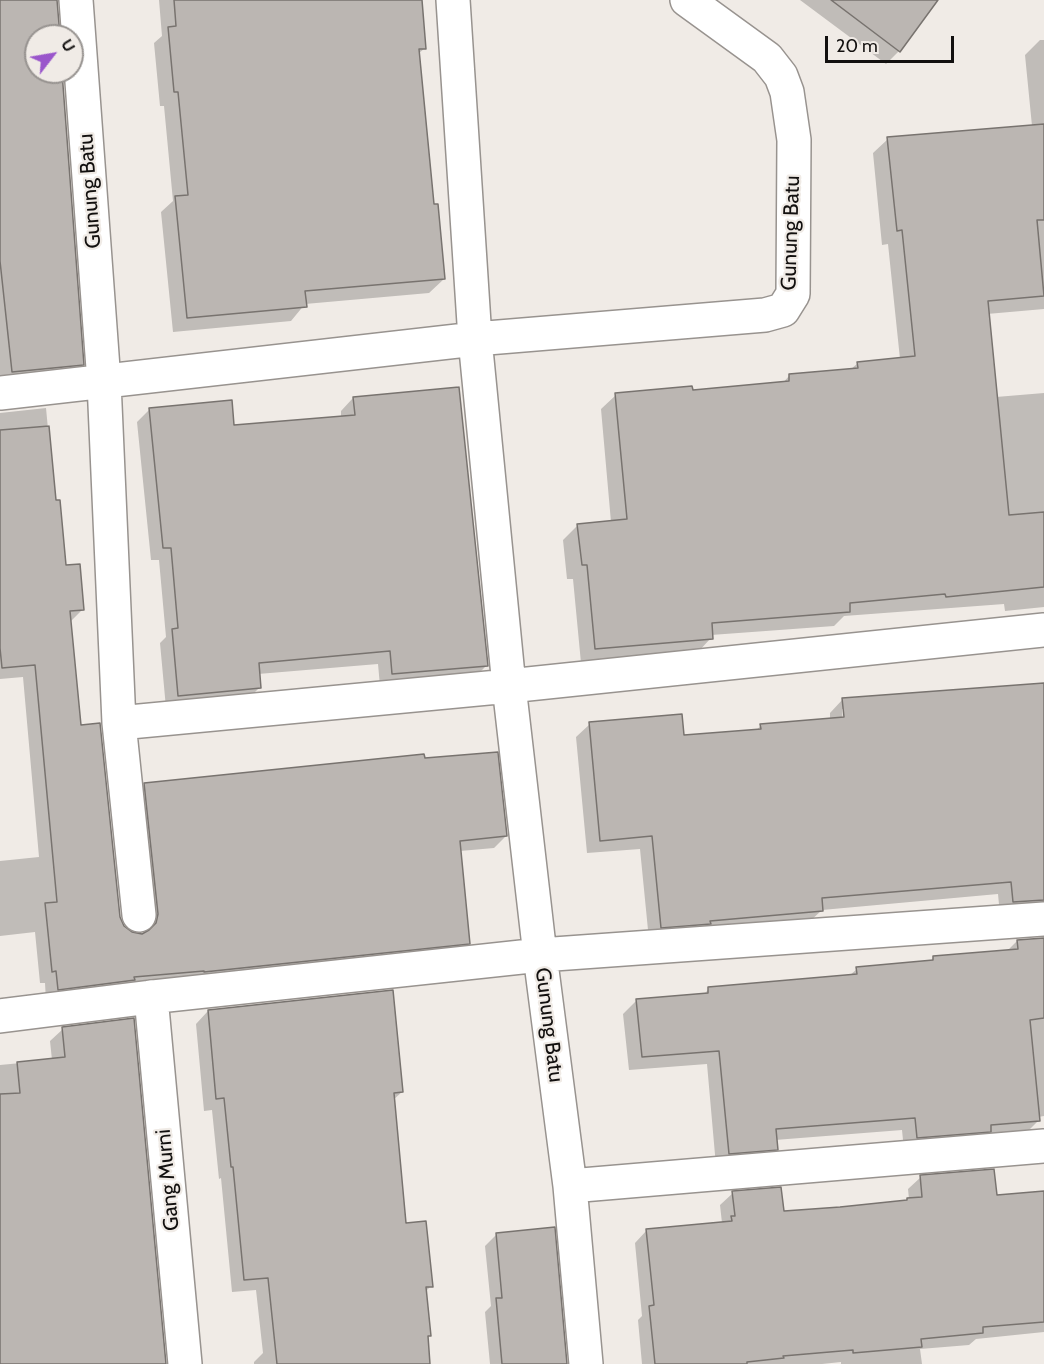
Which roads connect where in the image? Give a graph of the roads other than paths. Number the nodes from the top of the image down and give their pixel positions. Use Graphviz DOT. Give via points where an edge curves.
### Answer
graph roads {
  1 [pos="76,0"];
  2 [pos="453,0"];
  3 [pos="687,0"];
  4 [pos="475,339"];
  5 [pos="104,382"];
  6 [pos="0,393"];
  7 [pos="1044,630"];
  8 [pos="509,686"];
  9 [pos="119,723"];
  10 [pos="139,915"];
  11 [pos="1044,919"];
  12 [pos="540,955"];
  13 [pos="151,997"];
  14 [pos="0,1016"];
  15 [pos="1044,1146"];
  16 [pos="570,1186"];
  17 [pos="185,1364"];
  18 [pos="586,1364"];
  1 -- 5 [label="street, Gunung Batu"];
  2 -- 4 [label="street, Gunung Batu"];
  3 -- 4 [label="street, Gunung Batu" via="767,58 782,76 788,92 794,140 793,294 783,310 765,315"];
  4 -- 5 [label="street, Gunung Batu"];
  4 -- 8 [label="street, Gunung Batu"];
  5 -- 6 [label="street, Gunung Batu"];
  5 -- 9 [label="street, Gunung Batu"];
  7 -- 8 [label="street"];
  8 -- 9 [label="street"];
  8 -- 12 [label="street, Gunung Batu"];
  9 -- 10 [label="street, Gunung Batu"];
  11 -- 12 [label="street"];
  12 -- 13 [label="street"];
  12 -- 16 [label="street, Gunung Batu"];
  13 -- 14 [label="street"];
  13 -- 17 [label="street, Gang Murni"];
  15 -- 16 [label="street"];
  16 -- 18 [label="street, Gunung Batu"];
}
